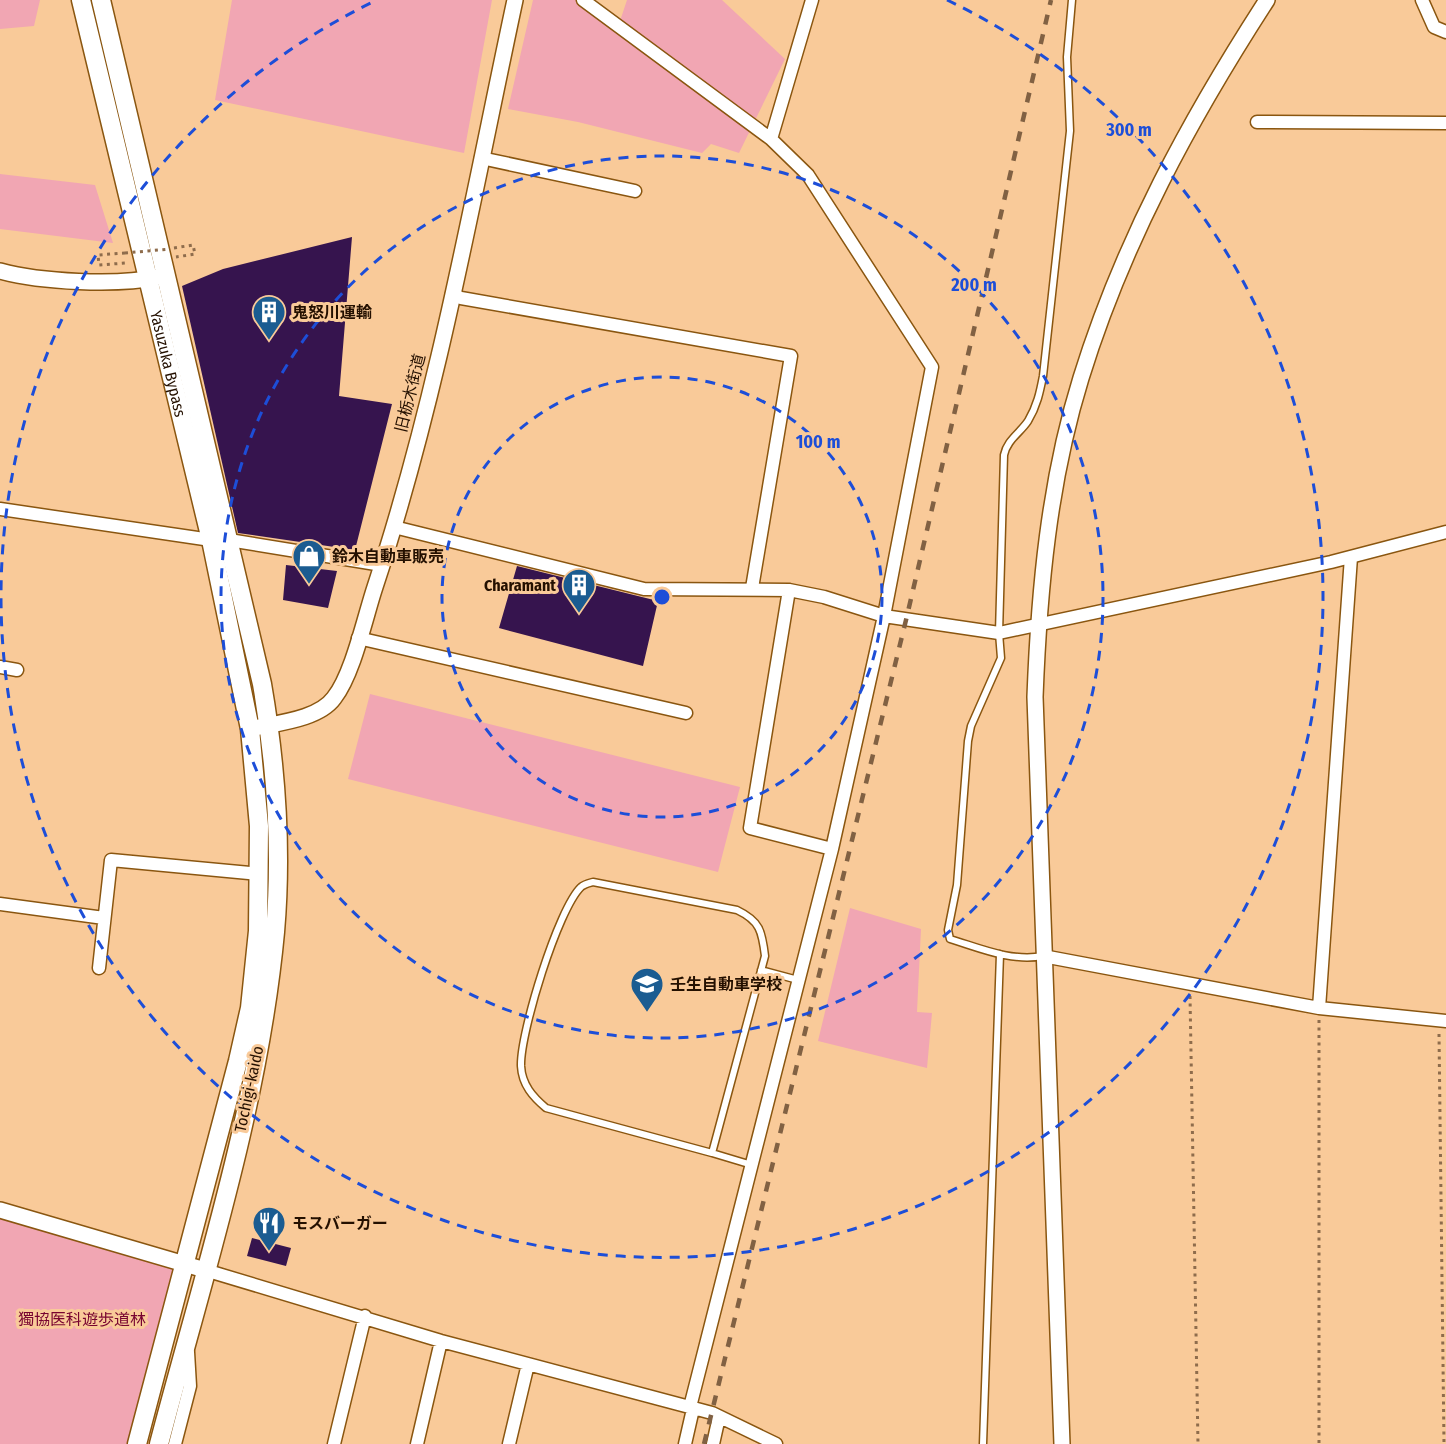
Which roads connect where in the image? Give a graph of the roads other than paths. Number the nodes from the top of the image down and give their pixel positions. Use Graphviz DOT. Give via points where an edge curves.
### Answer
graph roads {
  1 [pos="81,0"];
  2 [pos="101,0"];
  3 [pos="515,0"];
  4 [pos="583,0"];
  5 [pos="812,0"];
  6 [pos="1072,0"];
  7 [pos="1268,0"];
  8 [pos="1422,0"];
  9 [pos="1446,32"];
  10 [pos="1257,122"];
  11 [pos="1446,123"];
  12 [pos="771,139"];
  13 [pos="481,158"];
  14 [pos="635,191"];
  15 [pos="169,266"];
  16 [pos="0,271"];
  17 [pos="147,279"];
  18 [pos="452,294"];
  19 [pos="0,509"];
  20 [pos="394,527"];
  21 [pos="1446,532"];
  22 [pos="220,540"];
  23 [pos="1351,557"];
  24 [pos="382,565"];
  25 [pos="752,588"];
  26 [pos="789,590"];
  27 [pos="884,615"];
  28 [pos="1038,625"];
  29 [pos="999,633"];
  30 [pos="358,638"];
  31 [pos="0,667"];
  32 [pos="17,670"];
  33 [pos="687,713"];
  34 [pos="269,725"];
  35 [pos="250,729"];
  36 [pos="832,849"];
  37 [pos="260,874"];
  38 [pos="0,904"];
  39 [pos="104,918"];
  40 [pos="1000,954"];
  41 [pos="1043,956"];
  42 [pos="99,968"];
  43 [pos="761,970"];
  44 [pos="799,981"];
  45 [pos="1319,1008"];
  46 [pos="1442,1020"];
  47 [pos="712,1154"];
  48 [pos="752,1165"];
  49 [pos="0,1210"];
  50 [pos="185,1265"];
  51 [pos="205,1270"];
  52 [pos="365,1316"];
  53 [pos="187,1336"];
  54 [pos="441,1341"];
  55 [pos="528,1364"];
  56 [pos="692,1408"];
  57 [pos="719,1417"];
  58 [pos="137,1444"];
  59 [pos="159,1444"];
  60 [pos="175,1444"];
  61 [pos="334,1444"];
  62 [pos="417,1444"];
  63 [pos="509,1444"];
  64 [pos="685,1444"];
  65 [pos="713,1444"];
  66 [pos="776,1444"];
  67 [pos="983,1444"];
  68 [pos="1062,1444"];
  1 -- 17 [label="main road, Yasuzuka Bypass"];
  2 -- 15 [label="main road, Yasuzuka Bypass"];
  3 -- 13 [label="street, 旧栃木街道"];
  4 -- 12 [label="street"];
  5 -- 12 [label="street"];
  6 -- 29 [label="lane" via="1067,57 1070,131 1043,376 1038,401 1027,422 1006,446 1004,455"];
  7 -- 28 [label="street" via="1163,177 1104,309 1080,380 1064,448 1050,519"];
  8 -- 9 [label="street" via="1434,27"];
  10 -- 11 [label="street"];
  12 -- 27 [label="street" via="808,175 932,367"];
  13 -- 14 [label="street"];
  13 -- 18 [label="street, 旧栃木街道"];
  15 -- 17 [label="street"];
  15 -- 22 [label="main road, Yasuzuka Bypass"];
  16 -- 17 [label="street" via="72,280"];
  17 -- 22 [label="main road, Yasuzuka Bypass"];
  18 -- 20 [label="street, 旧栃木街道"];
  18 -- 25 [label="street" via="791,356"];
  19 -- 22 [label="street"];
  20 -- 24 [label="street, 旧栃木街道"];
  20 -- 25 [label="street" via="644,589"];
  21 -- 23 [label="street"];
  22 -- 24 [label="street"];
  22 -- 34 [label="main road, Yasuzuka Bypass"];
  22 -- 35 [label="main road, Yasuzuka Bypass"];
  23 -- 28 [label="street"];
  23 -- 45 [label="street"];
  24 -- 30 [label="street, 旧栃木街道"];
  25 -- 26 [label="street"];
  26 -- 27 [label="street"];
  26 -- 36 [label="street" via="750,828"];
  27 -- 29 [label="street"];
  27 -- 36 [label="street"];
  28 -- 29 [label="street"];
  28 -- 41 [label="street" via="1035,697"];
  29 -- 40 [label="lane" via="1001,658 970,726 957,885 948,930 950,939"];
  30 -- 33 [label="street"];
  30 -- 34 [label="street, 旧栃木街道" via="346,676 333,700 312,714"];
  31 -- 32 [label="street"];
  34 -- 35 [label="street, 旧栃木街道"];
  34 -- 51 [label="main road, Tochigi-kaido" via="276,823 275,931 244,1117"];
  35 -- 37 [label="main road, Tochigi-kaido"];
  36 -- 44 [label="street"];
  37 -- 39 [label="street" via="111,860"];
  37 -- 50 [label="main road, Tochigi-kaido" via="250,1008"];
  38 -- 39 [label="street"];
  39 -- 42 [label="street"];
  40 -- 41 [label="lane" via="1027,959"];
  40 -- 67 [label="lane"];
  41 -- 45 [label="street"];
  41 -- 68 [label="street"];
  43 -- 44 [label="lane"];
  43 -- 47 [label="lane"];
  43 -- 47 [label="lane" via="765,956 762,935 753,917 737,910 593,882 582,885 572,899 531,1016 521,1066 532,1096 546,1108"];
  44 -- 48 [label="street"];
  45 -- 46 [label="street"];
  47 -- 48 [label="lane"];
  48 -- 56 [label="street"];
  49 -- 50 [label="street"];
  50 -- 51 [label="street"];
  50 -- 58 [label="main road, Tochigi-kaido"];
  51 -- 52 [label="street"];
  51 -- 53 [label="main road, Tochigi-kaido"];
  52 -- 54 [label="street"];
  52 -- 61 [label="street"];
  53 -- 59 [label="main road, Tochigi-kaido"];
  53 -- 60 [label="street" via="190,1386"];
  54 -- 55 [label="street"];
  54 -- 62 [label="street"];
  55 -- 56 [label="street"];
  55 -- 63 [label="street"];
  56 -- 57 [label="street"];
  56 -- 64 [label="street"];
  57 -- 65 [label="street"];
  57 -- 66 [label="street"];
}
